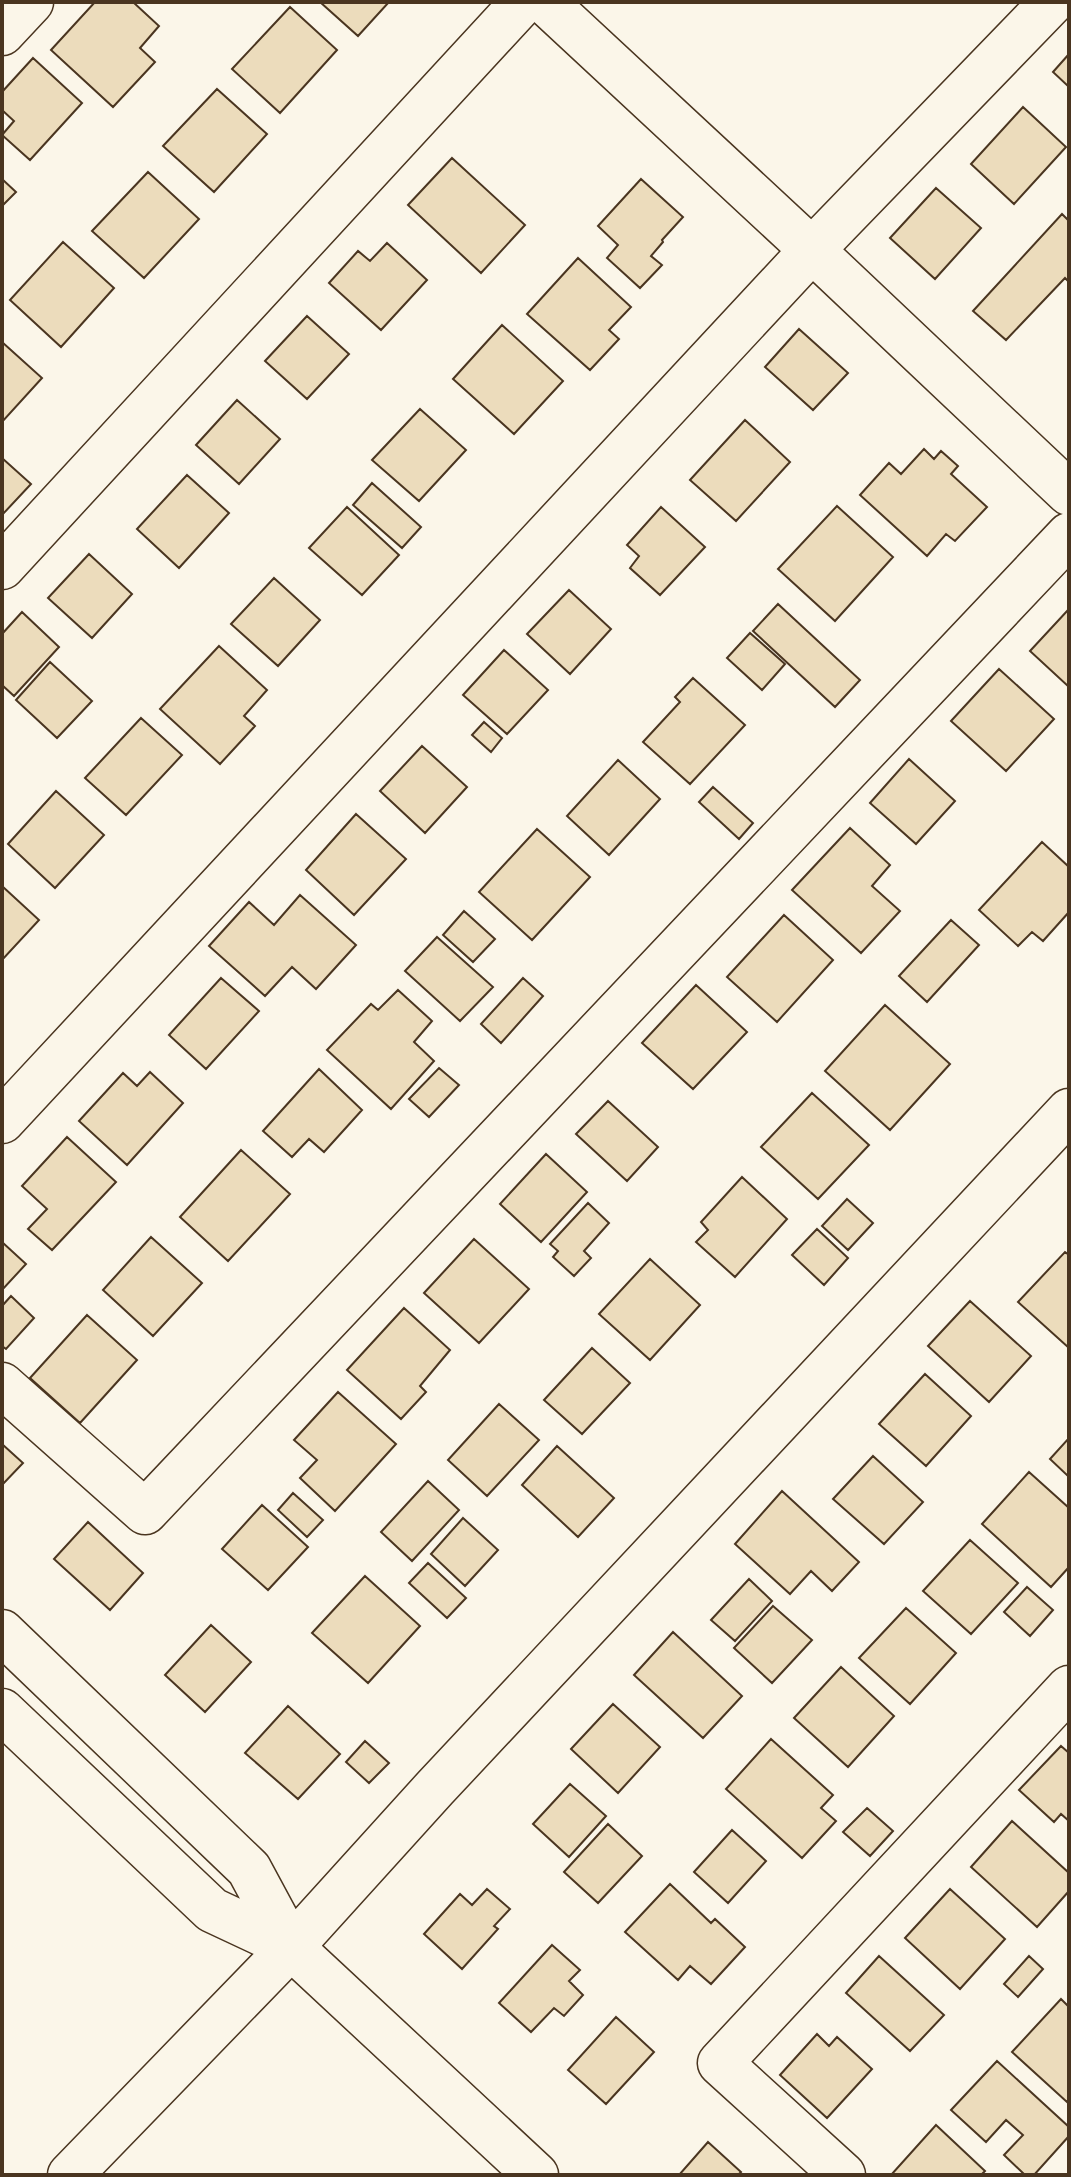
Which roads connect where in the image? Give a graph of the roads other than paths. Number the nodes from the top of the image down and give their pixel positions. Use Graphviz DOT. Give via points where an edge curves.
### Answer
graph roads {
  1 [pos="31,2"];
  2 [pos="523,2"];
  3 [pos="545,2"];
  4 [pos="1052,2"];
  5 [pos="2,33"];
  6 [pos="812,250"];
  7 [pos="1069,493"];
  8 [pos="1069,535"];
  9 [pos="2,567"];
  10 [pos="1069,1111"];
  11 [pos="2,1121"];
  12 [pos="2,1385"];
  13 [pos="2,1632"];
  14 [pos="1069,1688"];
  15 [pos="2,1711"];
  16 [pos="291,1947"];
  17 [pos="70,2175"];
  18 [pos="536,2175"];
  19 [pos="843,2175"];
  1 -- 5 [label="street"];
  2 -- 9 [label="street"];
  3 -- 6 [label="street"];
  4 -- 6 [label="street"];
  6 -- 7 [label="street"];
  6 -- 11 [label="street"];
  8 -- 12 [label="street" via="145,1512"];
  10 -- 16 [label="street"];
  13 -- 16 [label="street" via="249,1869"];
  14 -- 19 [label="street" via="720,2063"];
  15 -- 16 [label="street" via="212,1910"];
  16 -- 17 [label="street"];
  16 -- 18 [label="street"];
}
